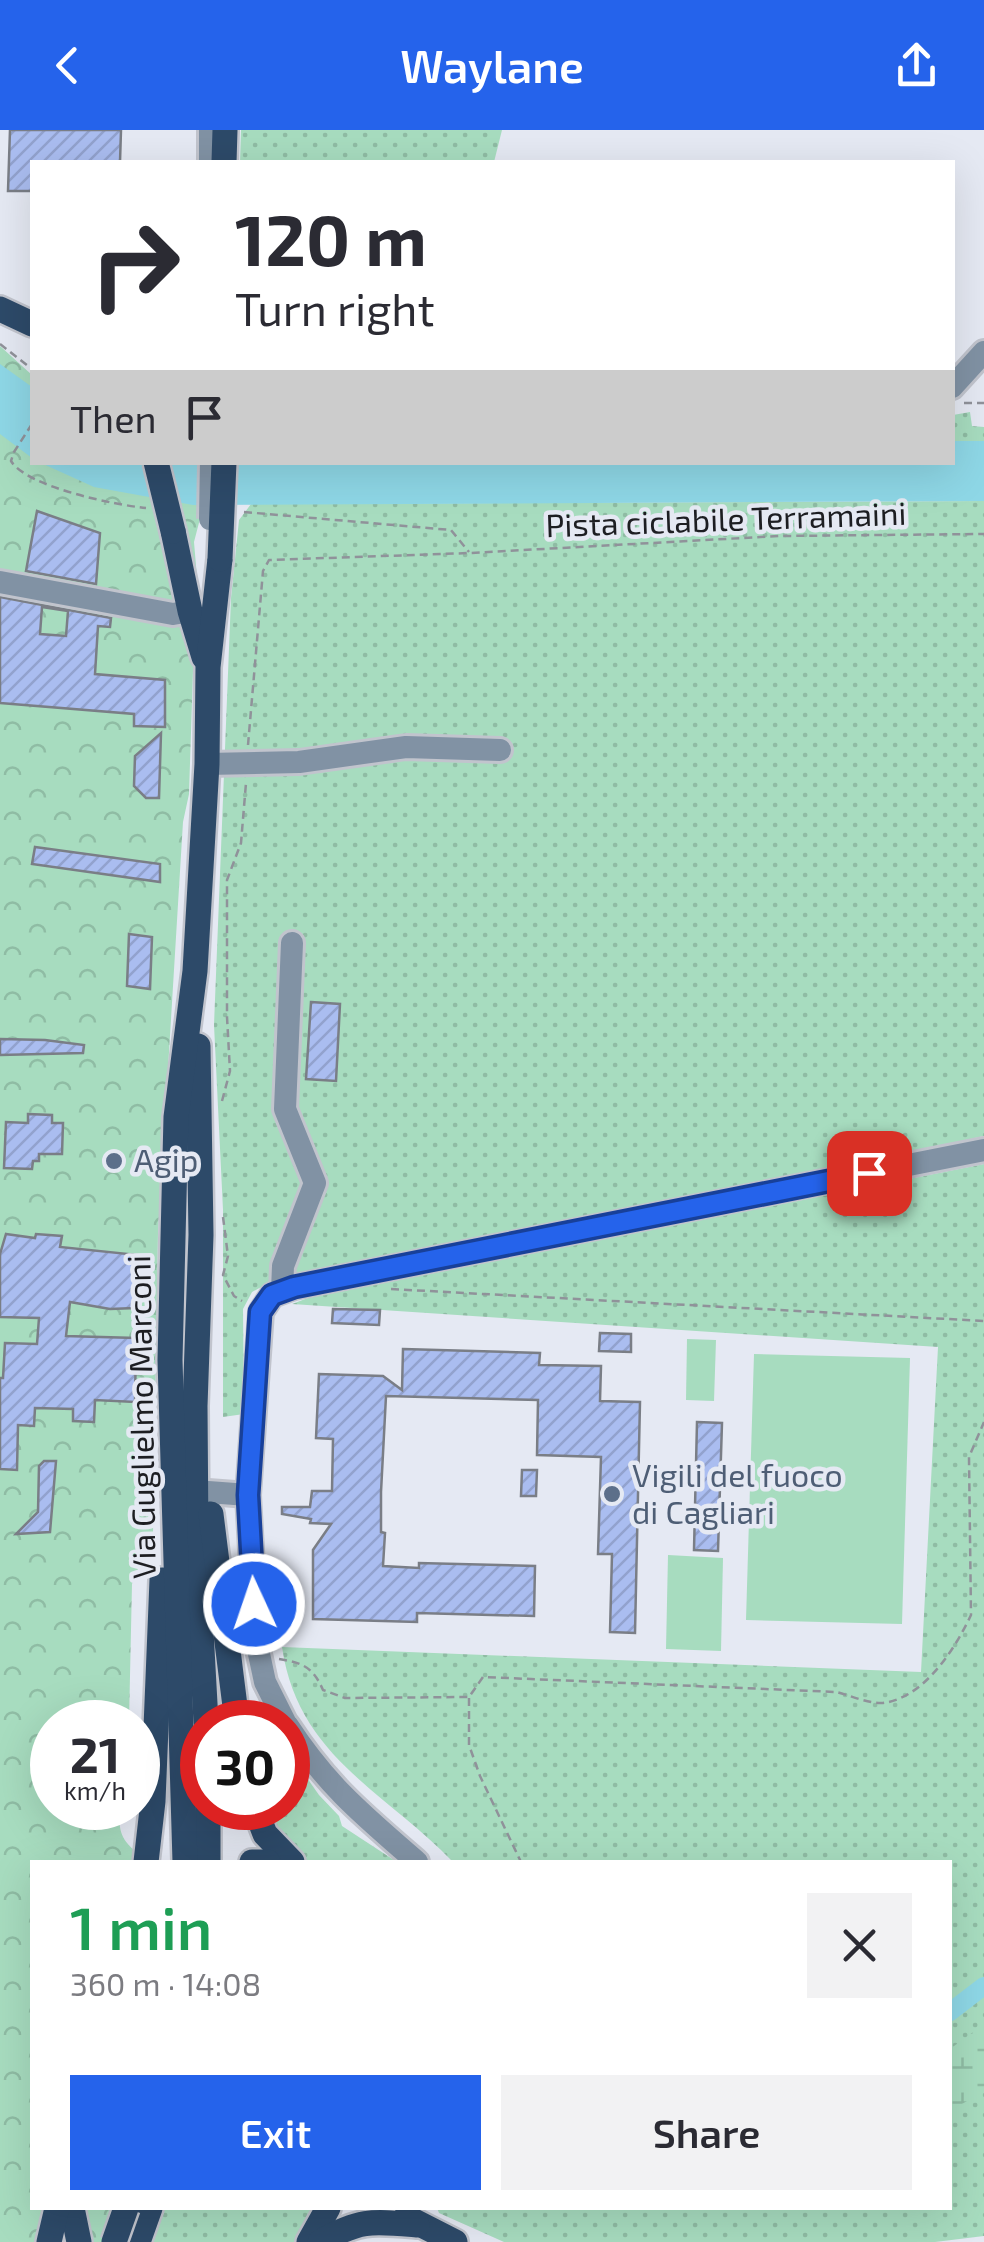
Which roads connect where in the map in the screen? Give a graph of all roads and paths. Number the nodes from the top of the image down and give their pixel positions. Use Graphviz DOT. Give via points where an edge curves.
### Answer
graph roads {
  1 [pos="210,130"];
  2 [pos="224,130"];
  3 [pos="210,160"];
  4 [pos="224,160"];
  5 [pos="0,309"];
  6 [pos="30,323"];
  7 [pos="0,344"];
  8 [pos="984,352"];
  9 [pos="30,367"];
  10 [pos="955,384"];
  11 [pos="955,403"];
  12 [pos="984,403"];
  13 [pos="30,427"];
  14 [pos="157,465"];
  15 [pos="211,465"];
  16 [pos="224,465"];
  17 [pos="155,509"];
  18 [pos="235,512"];
  19 [pos="984,534"];
  20 [pos="470,553"];
  21 [pos="215,559"];
  22 [pos="0,582"];
  23 [pos="190,611"];
  24 [pos="208,667"];
  25 [pos="500,750"];
  26 [pos="247,763"];
  27 [pos="207,764"];
  28 [pos="292,943"];
  29 [pos="195,972"];
  30 [pos="220,1113"];
  31 [pos="984,1150"];
  32 [pos="219,1208"];
  33 [pos="201,1235"];
  34 [pos="390,1289"];
  35 [pos="282,1291"];
  36 [pos="260,1312"];
  37 [pos="984,1321"];
  38 [pos="170,1360"];
  39 [pos="984,1422"];
  40 [pos="208,1492"];
  41 [pos="248,1495"];
  42 [pos="260,1657"];
  43 [pos="469,1696"];
  44 [pos="205,1700"];
  45 [pos="234,1700"];
  46 [pos="274,1700"];
  47 [pos="310,1760"];
  48 [pos="208,1830"];
  49 [pos="263,1830"];
  50 [pos="146,1860"];
  51 [pos="186,1860"];
  52 [pos="208,1860"];
  53 [pos="290,1860"];
  54 [pos="415,1860"];
  55 [pos="520,1860"];
  56 [pos="56,2210"];
  57 [pos="72,2210"];
  58 [pos="119,2210"];
  59 [pos="125,2210"];
  60 [pos="149,2210"];
  61 [pos="327,2210"];
  62 [pos="397,2210"];
  63 [pos="417,2224"];
  64 [pos="48,2242"];
  65 [pos="79,2242"];
  66 [pos="114,2242"];
  67 [pos="135,2242"];
  68 [pos="309,2242"];
  69 [pos="320,2242"];
  70 [pos="455,2242"];
  1 -- 3 [label="street"];
  2 -- 4 [label="main road"];
  5 -- 6 [label="main road"];
  7 -- 9 [label="path"];
  8 -- 10 [label="street"];
  11 -- 12 [label="path"];
  13 -- 17 [label="path" via="12,461 22,472 80,498"];
  14 -- 23 [label="main road, bridge"];
  15 -- 21 [label="street, bridge"];
  16 -- 21 [label="main road, Via Guglielmo Marconi, bridge"];
  18 -- 20 [label="path" via="451,530"];
  19 -- 20 [label="path, Pista ciclabile Terramaini" via="779,536"];
  20 -- 26 [label="path, Pista ciclabile Terramaini" via="277,558 264,565"];
  21 -- 24 [label="main road, Via Guglielmo Marconi"];
  22 -- 23 [label="street" via="173,614"];
  23 -- 24 [label="main road"];
  24 -- 27 [label="main road, Via Guglielmo Marconi"];
  25 -- 26 [label="street" via="406,748"];
  26 -- 27 [label="street"];
  26 -- 30 [label="path" via="242,843 228,880 230,1071"];
  27 -- 29 [label="main road, Via Guglielmo Marconi"];
  28 -- 35 [label="street" via="284,1110 316,1183 283,1266"];
  29 -- 33 [label="main road, Via Guglielmo Marconi"];
  29 -- 38 [label="main road, Via Guglielmo Marconi" via="176,1117"];
  31 -- 35 [label="street"];
  32 -- 36 [label="path" via="228,1256 224,1279 234,1296"];
  33 -- 40 [label="main road"];
  33 -- 44 [label="main road, Via Guglielmo Marconi" via="196,1540"];
  34 -- 37 [label="path"];
  35 -- 36 [label="street"];
  36 -- 41 [label="street"];
  38 -- 50 [label="main road"];
  38 -- 51 [label="main road, Via Guglielmo Marconi"];
  39 -- 43 [label="path" via="969,1458 971,1615 917,1690 882,1703 836,1692 483,1676"];
  40 -- 41 [label="street"];
  40 -- 45 [label="main road"];
  41 -- 42 [label="street"];
  42 -- 43 [label="path" via="300,1662 315,1671 323,1690 345,1698"];
  42 -- 46 [label="street"];
  43 -- 55 [label="path" via="469,1744"];
  47 -- 54 [label="street" via="344,1800"];
  48 -- 52 [label="main road"];
  49 -- 53 [label="main road"];
  56 -- 64 [label="main road"];
  57 -- 65 [label="main road"];
  58 -- 67 [label="main road"];
  59 -- 66 [label="main road, bridge"];
  60 -- 67 [label="main road"];
  61 -- 68 [label="main road"];
  62 -- 63 [label="main road"];
  63 -- 69 [label="main road" via="350,2225"];
  63 -- 70 [label="main road"];
}
